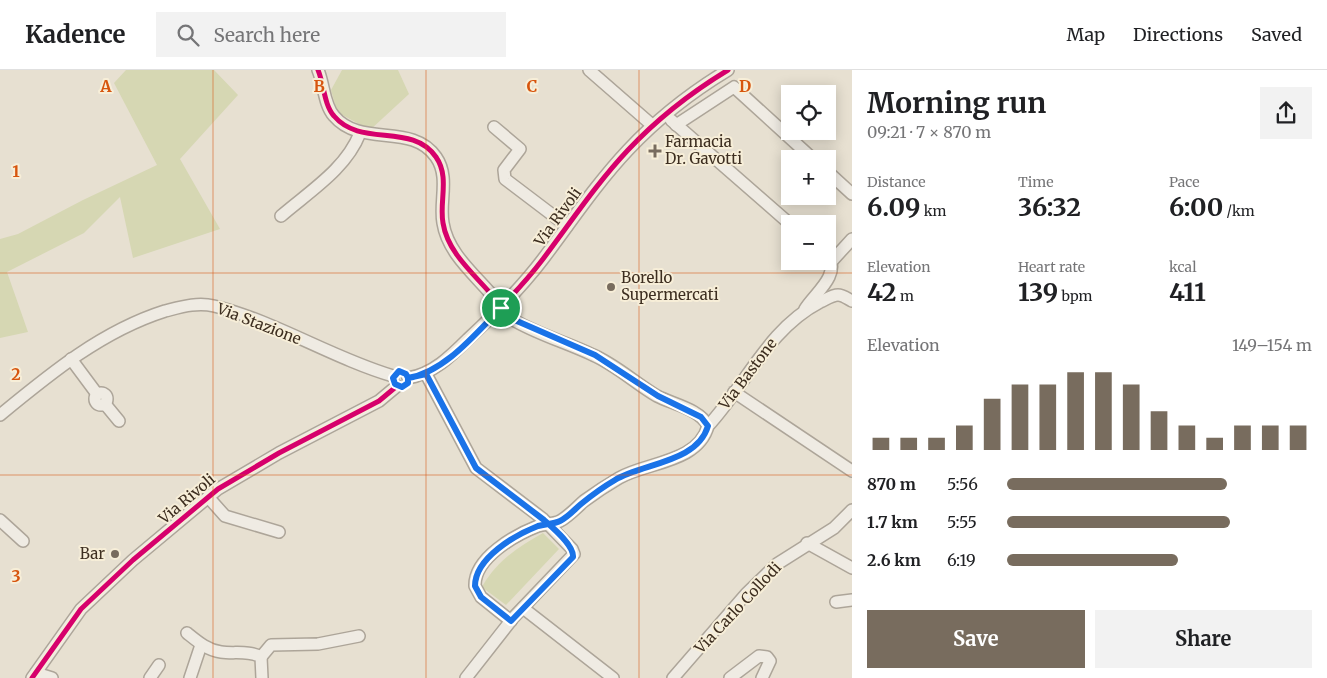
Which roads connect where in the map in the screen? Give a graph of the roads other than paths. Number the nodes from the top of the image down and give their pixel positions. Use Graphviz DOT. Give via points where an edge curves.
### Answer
graph roads {
  1 [pos="318,70"];
  2 [pos="589,70"];
  3 [pos="728,70"];
  4 [pos="664,114"];
  5 [pos="652,125"];
  6 [pos="676,125"];
  7 [pos="494,127"];
  8 [pos="360,132"];
  9 [pos="803,150"];
  10 [pos="836,179"];
  11 [pos="852,194"];
  12 [pos="281,216"];
  13 [pos="781,216"];
  14 [pos="567,226"];
  15 [pos="852,239"];
  16 [pos="836,253"];
  17 [pos="832,270"];
  18 [pos="852,301"];
  19 [pos="501,308"];
  20 [pos="804,310"];
  21 [pos="70,358"];
  22 [pos="426,374"];
  23 [pos="408,378"];
  24 [pos="395,381"];
  25 [pos="734,392"];
  26 [pos="0,415"];
  27 [pos="119,421"];
  28 [pos="708,426"];
  29 [pos="852,471"];
  30 [pos="208,497"];
  31 [pos="852,510"];
  32 [pos="0,520"];
  33 [pos="548,524"];
  34 [pos="279,532"];
  35 [pos="23,541"];
  36 [pos="807,543"];
  37 [pos="852,568"];
  38 [pos="852,600"];
  39 [pos="836,602"];
  40 [pos="523,608"];
  41 [pos="511,621"];
  42 [pos="186,632"];
  43 [pos="360,636"];
  44 [pos="201,645"];
  45 [pos="259,656"];
  46 [pos="159,665"];
  47 [pos="34,676"];
  48 [pos="52,678"];
  49 [pos="150,678"];
  50 [pos="190,678"];
  51 [pos="262,678"];
  52 [pos="466,678"];
  53 [pos="613,678"];
  54 [pos="672,678"];
  55 [pos="730,678"];
  56 [pos="762,678"];
  1 -- 8 [label="street" via="334,116"];
  2 -- 5 [label="street"];
  3 -- 4 [label="street, Via Rivoli"];
  4 -- 5 [label="street, Via Rivoli"];
  4 -- 6 [label="street"];
  5 -- 14 [label="street, Via Rivoli" via="596,186"];
  6 -- 9 [label="street" via="734,87"];
  6 -- 13 [label="street"];
  7 -- 14 [label="street" via="520,149 504,170 505,179"];
  8 -- 12 [label="street" via="353,150 341,164"];
  8 -- 19 [label="street" via="412,139 433,153 442,173 442,216 446,235 468,269"];
  10 -- 11 [label="street"];
  14 -- 19 [label="street, Via Rivoli"];
  15 -- 16 [label="street"];
  17 -- 20 [label="street"];
  18 -- 20 [label="street, Via Bastone" via="837,295"];
  19 -- 22 [label="street, Via Rivoli" via="454,353"];
  19 -- 28 [label="street" via="510,318 595,355 658,396 701,417"];
  20 -- 25 [label="street, Via Bastone" via="778,334"];
  21 -- 24 [label="street, Via Stazione" via="138,320 203,304 248,318"];
  21 -- 26 [label="street, Via Stazione"];
  21 -- 27 [label="street" via="97,394 106,395 105,404"];
  22 -- 23 [label="street, Via Rivoli"];
  22 -- 33 [label="street" via="476,468"];
  23 -- 24 [label="street, Via Stazione" via="402,371"];
  24 -- 30 [label="street, Via Rivoli" via="378,401 236,476"];
  25 -- 28 [label="street, Via Bastone"];
  25 -- 29 [label="street"];
  28 -- 33 [label="street, Via Bastone" via="699,440 680,455 621,476 566,518"];
  30 -- 34 [label="street" via="225,516"];
  30 -- 47 [label="street, Via Rivoli" via="81,609"];
  31 -- 36 [label="street, Via Carlo Collodi" via="834,528"];
  32 -- 35 [label="street"];
  33 -- 40 [label="street" via="572,549 573,557"];
  33 -- 41 [label="street, Via Bastone" via="504,545 477,574 477,592"];
  36 -- 37 [label="street"];
  36 -- 54 [label="street, Via Carlo Collodi" via="758,581"];
  38 -- 39 [label="street"];
  40 -- 41 [label="street"];
  40 -- 53 [label="street"];
  41 -- 52 [label="street"];
  42 -- 44 [label="street"];
  43 -- 45 [label="street" via="318,644 271,645"];
  44 -- 45 [label="street" via="220,652"];
  44 -- 50 [label="street"];
  45 -- 51 [label="street"];
  46 -- 49 [label="street"];
  47 -- 48 [label="street"];
  55 -- 56 [label="street" via="759,656 767,656 769,667"];
}
